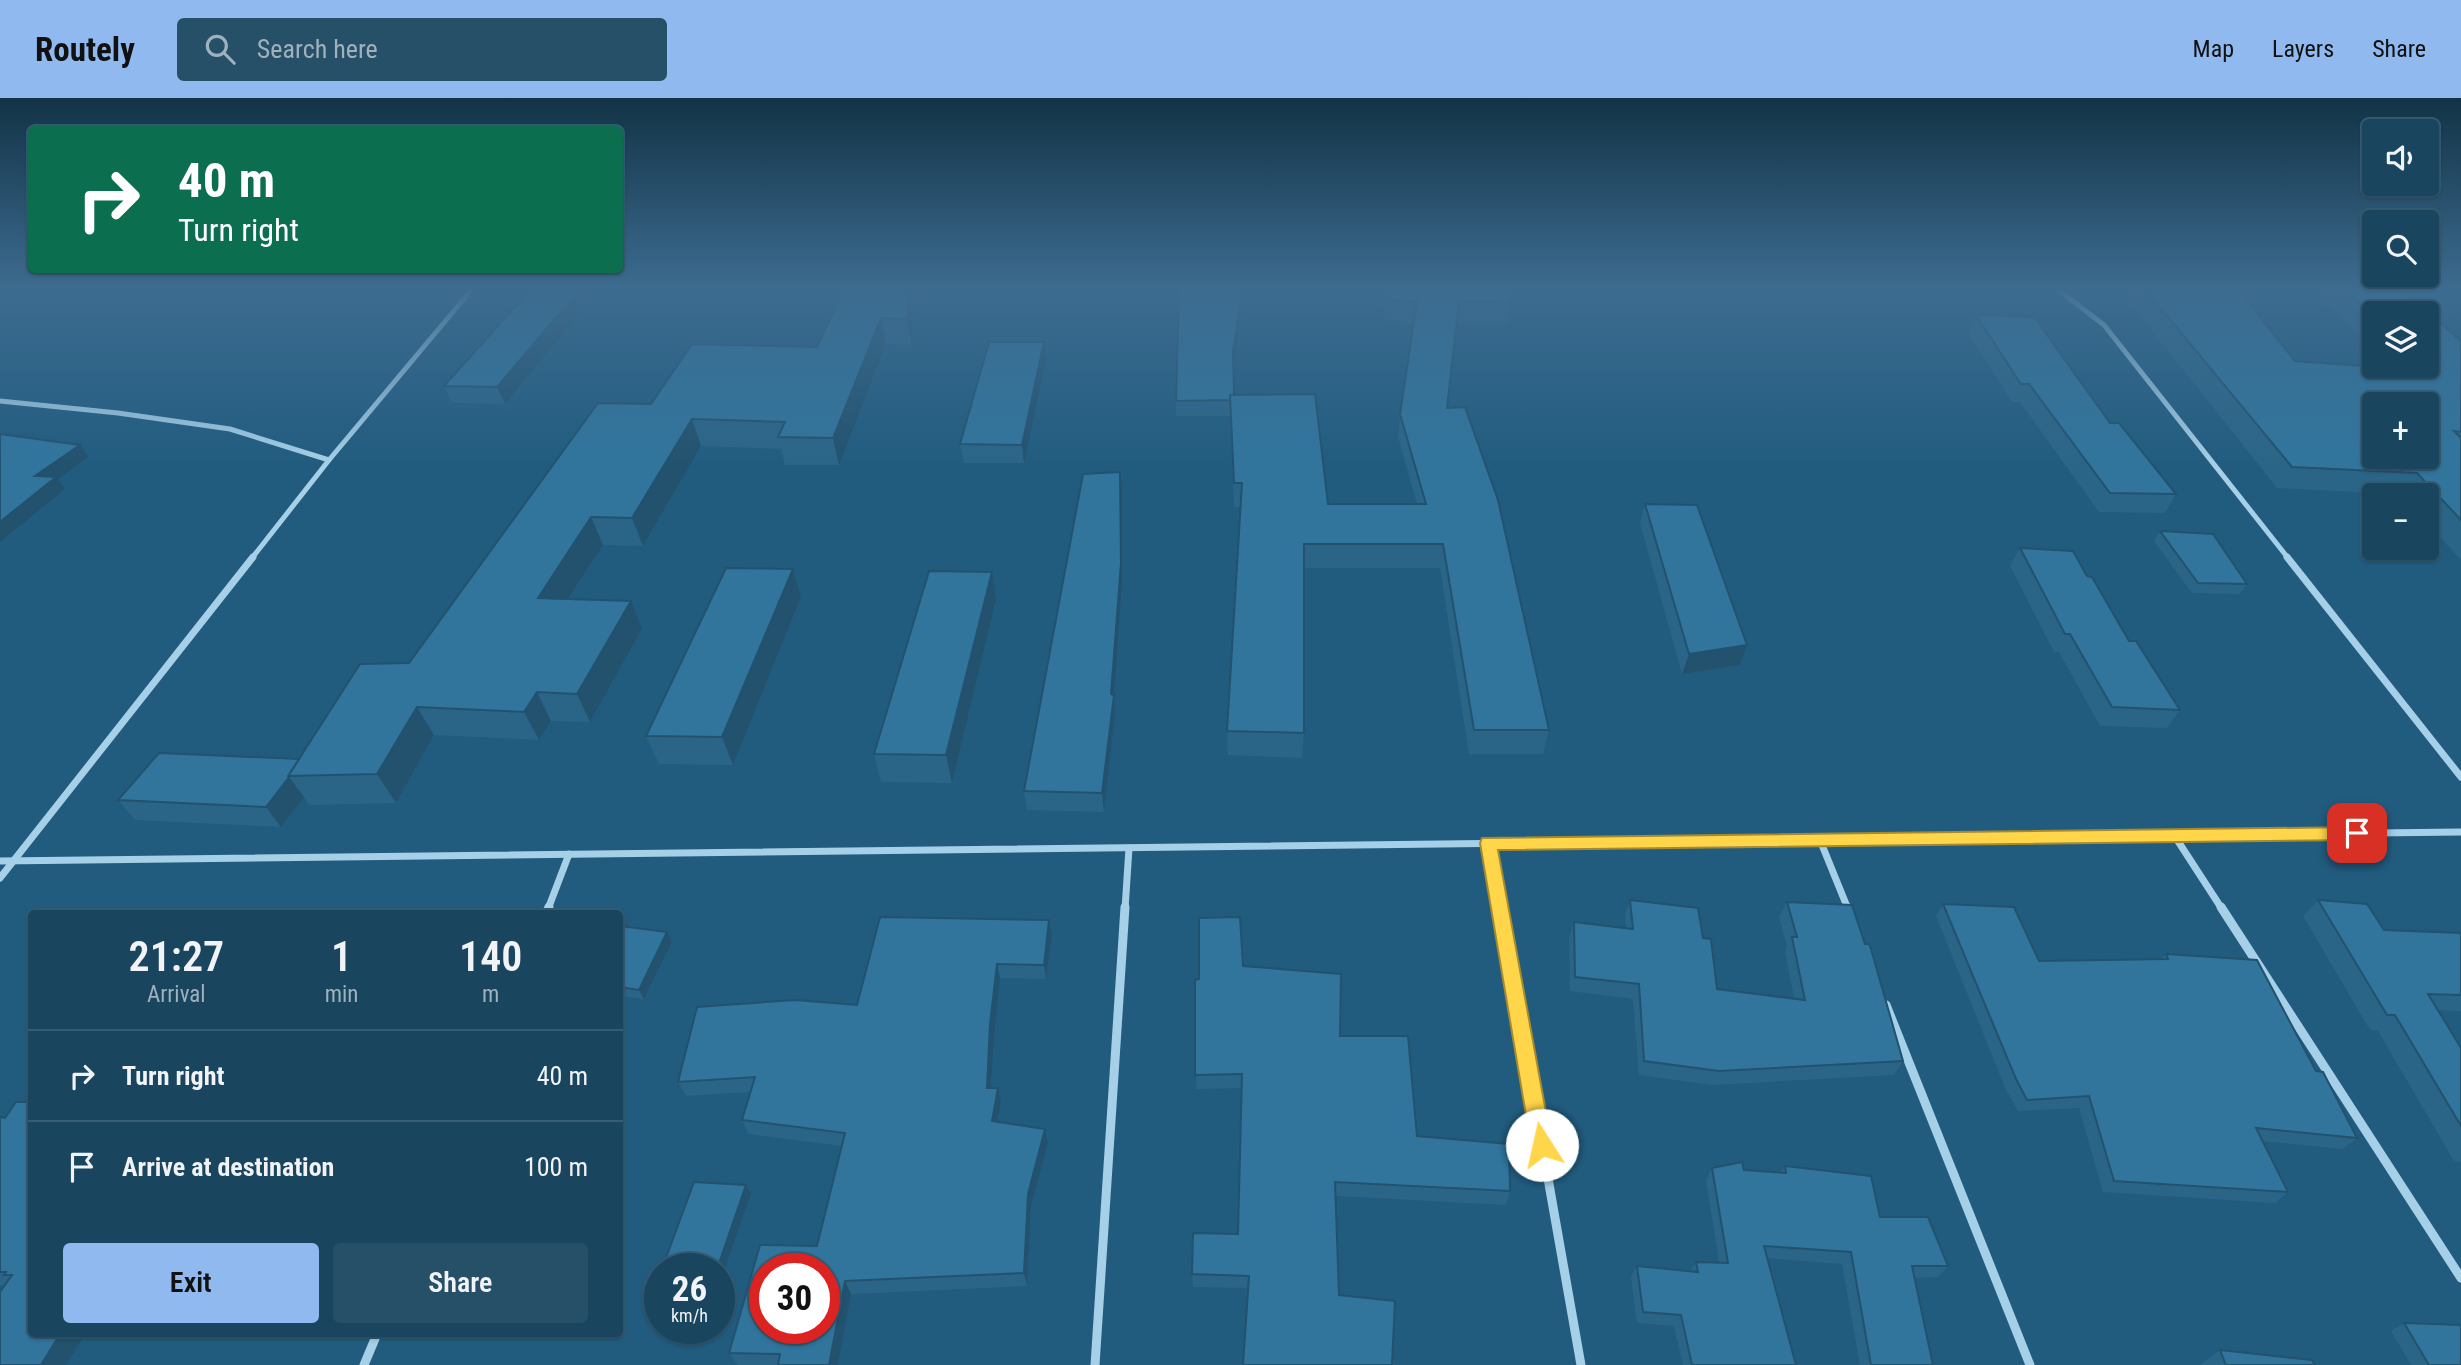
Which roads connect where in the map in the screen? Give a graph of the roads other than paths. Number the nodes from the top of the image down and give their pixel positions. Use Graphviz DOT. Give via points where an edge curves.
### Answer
graph roads {
  1 [pos="423,347"];
  2 [pos="2122,347"];
  3 [pos="0,401"];
  4 [pos="329,460"];
  5 [pos="2461,776"];
  6 [pos="2461,832"];
  7 [pos="2174,835"];
  8 [pos="1820,839"];
  9 [pos="1489,843"];
  10 [pos="1129,848"];
  11 [pos="569,854"];
  12 [pos="13,860"];
  13 [pos="0,861"];
  14 [pos="0,878"];
  15 [pos="548,910"];
  16 [pos="1856,929"];
  17 [pos="1881,993"];
  18 [pos="2461,1278"];
  19 [pos="376,1337"];
  20 [pos="364,1365"];
  21 [pos="1096,1365"];
  22 [pos="1581,1365"];
  23 [pos="2030,1365"];
  1 -- 4 [label="street"];
  2 -- 5 [label="street"];
  3 -- 4 [label="street" via="230,429"];
  4 -- 12 [label="street"];
  6 -- 7 [label="street"];
  7 -- 8 [label="street"];
  7 -- 18 [label="street"];
  8 -- 9 [label="street"];
  8 -- 16 [label="street"];
  9 -- 10 [label="street"];
  9 -- 22 [label="street"];
  10 -- 11 [label="street"];
  10 -- 21 [label="street"];
  11 -- 12 [label="street"];
  11 -- 15 [label="street"];
  12 -- 13 [label="street"];
  12 -- 14 [label="street"];
  17 -- 23 [label="street"];
  19 -- 20 [label="street"];
}
